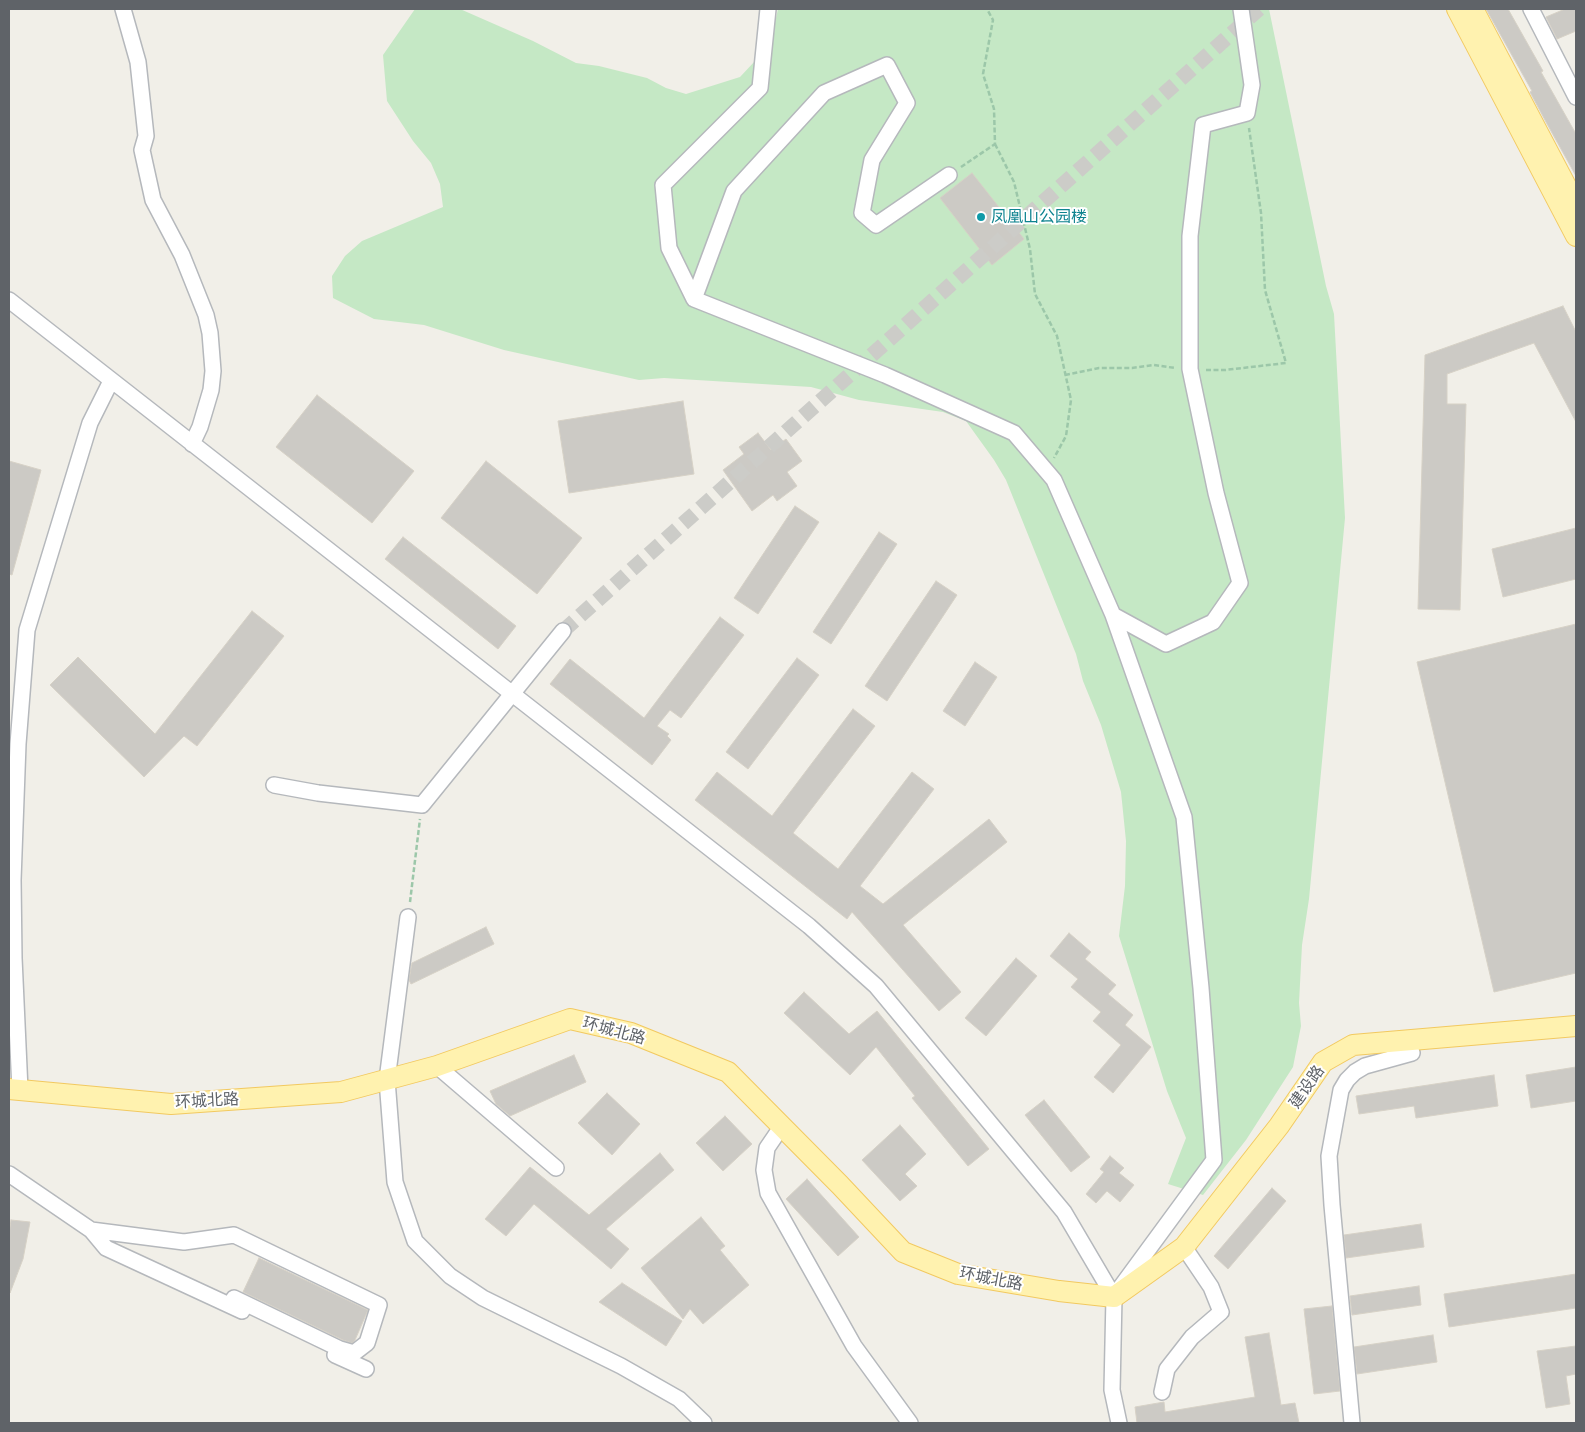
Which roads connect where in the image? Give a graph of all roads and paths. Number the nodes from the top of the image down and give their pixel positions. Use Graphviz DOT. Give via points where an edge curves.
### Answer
graph roads {
  1 [pos="123,9"];
  2 [pos="768,9"];
  3 [pos="987,9"];
  4 [pos="1241,9"];
  5 [pos="1457,9"];
  6 [pos="1473,9"];
  7 [pos="1531,9"];
  8 [pos="1576,97"];
  9 [pos="1247,113"];
  10 [pos="995,144"];
  11 [pos="949,175"];
  12 [pos="1576,205"];
  13 [pos="1576,236"];
  14 [pos="694,299"];
  15 [pos="9,300"];
  16 [pos="1190,369"];
  17 [pos="1065,375"];
  18 [pos="111,380"];
  19 [pos="192,444"];
  20 [pos="1046,471"];
  21 [pos="1114,615"];
  22 [pos="564,632"];
  23 [pos="513,694"];
  24 [pos="274,785"];
  25 [pos="422,805"];
  26 [pos="408,917"];
  27 [pos="1576,1026"];
  28 [pos="1408,1039"];
  29 [pos="437,1066"];
  30 [pos="387,1080"];
  31 [pos="14,1089"];
  32 [pos="782,1126"];
  33 [pos="556,1168"];
  34 [pos="9,1174"];
  35 [pos="91,1230"];
  36 [pos="1184,1246"];
  37 [pos="1114,1297"];
  38 [pos="234,1298"];
  39 [pos="366,1369"];
  40 [pos="1162,1392"];
  41 [pos="704,1423"];
  42 [pos="910,1423"];
  43 [pos="1119,1423"];
  44 [pos="1352,1423"];
  1 -- 19 [label="street" via="138,62 146,136 142,150 153,200 182,255 210,333 211,390"];
  2 -- 14 [label="street" via="760,88 663,185 669,248"];
  3 -- 10 [label="path" via="993,20 983,74 994,109"];
  4 -- 9 [label="street" via="1252,85"];
  5 -- 13 [label="main road"];
  6 -- 12 [label="main road"];
  7 -- 8 [label="street"];
  9 -- 16 [label="street" via="1203,125 1190,236"];
  9 -- 16 [label="path" via="1261,213 1264,290 1286,362 1225,370"];
  10 -- 11 [label="path"];
  10 -- 17 [label="path" via="1014,182 1030,249 1035,294 1057,336"];
  11 -- 14 [label="street" via="876,224 862,212 872,160 907,103 887,66 824,93 734,191"];
  14 -- 20 [label="street" via="886,375 1014,434"];
  15 -- 18 [label="street"];
  16 -- 17 [label="path" via="1154,366 1099,368"];
  16 -- 21 [label="street" via="1216,493 1240,583 1213,622 1166,644"];
  17 -- 20 [label="path" via="1071,400 1066,436"];
  18 -- 19 [label="street"];
  18 -- 31 [label="street" via="90,423 26,630 14,870"];
  19 -- 23 [label="street"];
  20 -- 21 [label="street" via="1054,480"];
  21 -- 37 [label="street" via="1184,817 1214,1160"];
  22 -- 23 [label="street"];
  23 -- 25 [label="street"];
  23 -- 37 [label="street" via="809,926 876,986 1064,1212"];
  24 -- 25 [label="street"];
  25 -- 26 [label="path"];
  26 -- 30 [label="street"];
  27 -- 28 [label="main road, 建设路"];
  28 -- 36 [label="main road, 建设路" via="1353,1045 1323,1062 1279,1126"];
  28 -- 44 [label="street" via="1412,1053 1365,1066 1347,1080 1341,1090 1329,1156"];
  29 -- 30 [label="main road, 环城北路"];
  29 -- 32 [label="main road, 环城北路" via="570,1019 631,1033 728,1072"];
  29 -- 33 [label="street"];
  30 -- 31 [label="main road, 环城北路" via="341,1092 171,1104"];
  30 -- 41 [label="street" via="395,1182 415,1241 450,1276 484,1298 679,1398"];
  32 -- 37 [label="main road, 环城北路" via="903,1252 958,1274"];
  32 -- 42 [label="street" via="767,1148 764,1170 768,1193 854,1346"];
  34 -- 35 [label="street"];
  35 -- 38 [label="street" via="184,1242 234,1235 380,1306 367,1343 354,1353"];
  35 -- 39 [label="street" via="106,1248"];
  36 -- 37 [label="main road, 建设路"];
  36 -- 40 [label="street" via="1211,1288 1221,1312 1192,1337 1167,1369"];
  37 -- 43 [label="street" via="1112,1390"];
}
